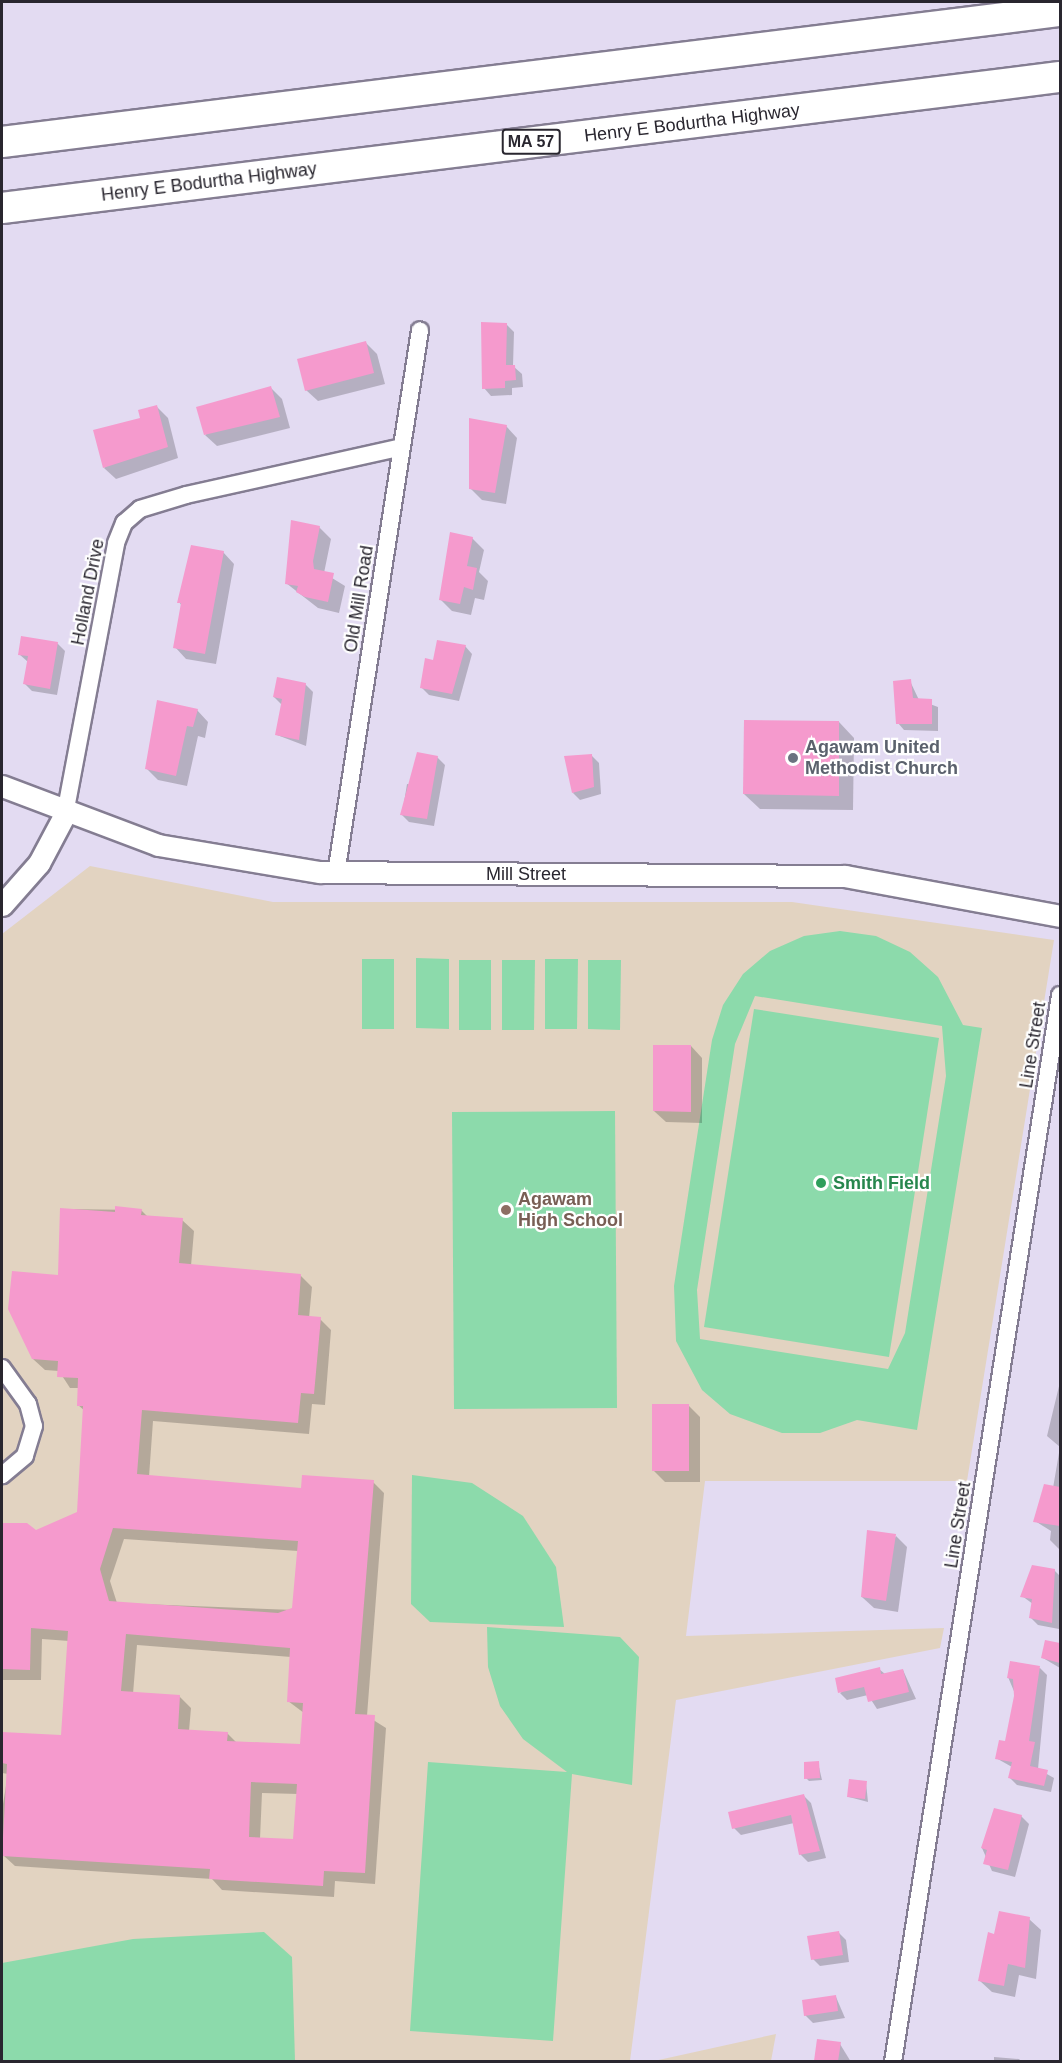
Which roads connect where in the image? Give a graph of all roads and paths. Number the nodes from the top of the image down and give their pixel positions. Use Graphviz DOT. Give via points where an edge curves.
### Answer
graph roads {
  1 [pos="1060,11"];
  2 [pos="1060,77"];
  3 [pos="2,142"];
  4 [pos="2,208"];
  5 [pos="420,330"];
  6 [pos="402,447"];
  7 [pos="2,786"];
  8 [pos="65,814"];
  9 [pos="336,874"];
  10 [pos="2,905"];
  11 [pos="1060,916"];
  12 [pos="1060,995"];
  13 [pos="2,1368"];
  14 [pos="2,1475"];
  15 [pos="893,2061"];
  1 -- 3 [label="highway"];
  2 -- 4 [label="highway, Henry E Bodurtha Highway / MA 57"];
  5 -- 6 [label="street, Old Mill Road"];
  6 -- 8 [label="street, Holland Drive" via="186,495 140,509 124,523"];
  6 -- 9 [label="street, Old Mill Road"];
  7 -- 8 [label="street, Mill Street"];
  8 -- 9 [label="street, Mill Street" via="182,851"];
  8 -- 10 [label="street" via="39,863"];
  9 -- 11 [label="street, Mill Street" via="845,876"];
  12 -- 15 [label="street, Line Street"];
  13 -- 14 [label="street" via="28,1404 34,1426 25,1456"];
}
